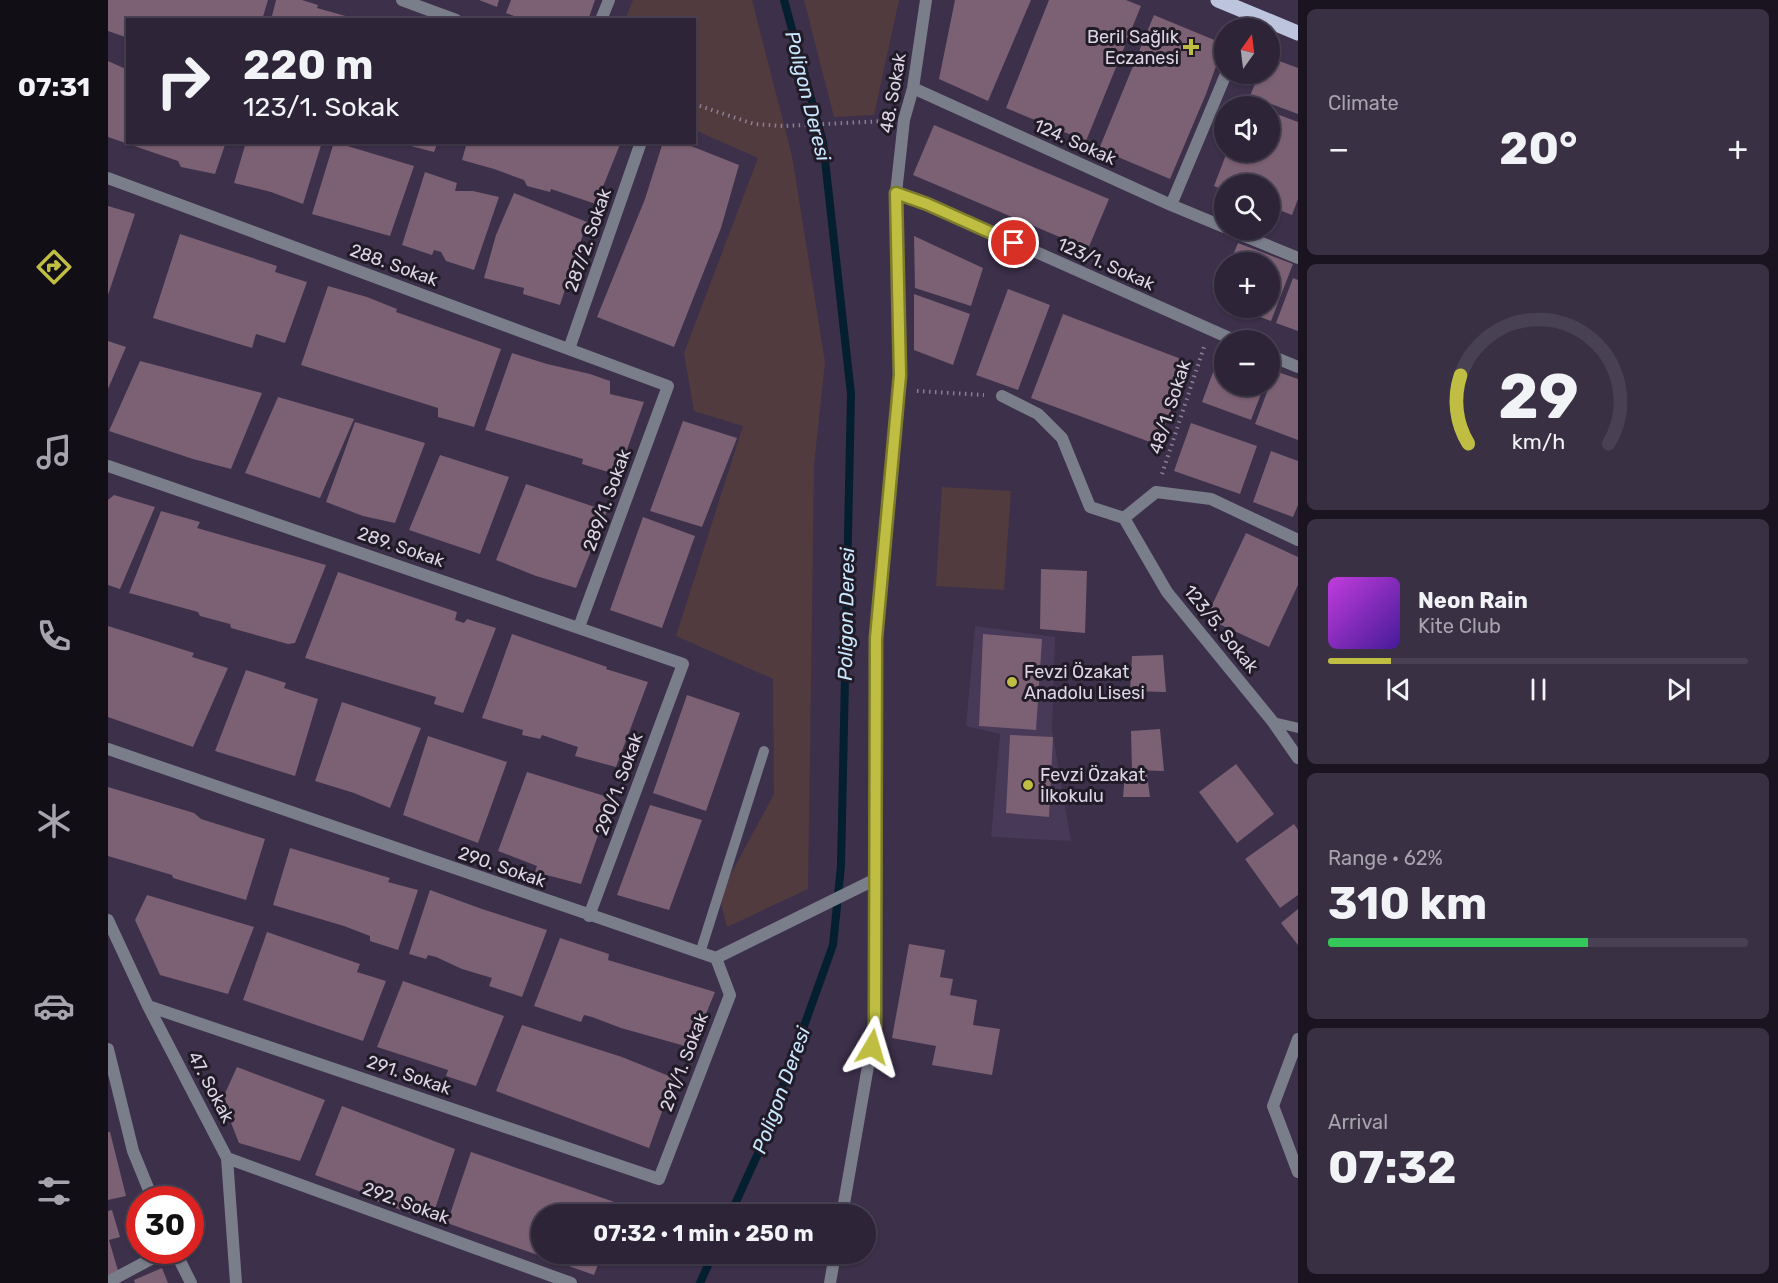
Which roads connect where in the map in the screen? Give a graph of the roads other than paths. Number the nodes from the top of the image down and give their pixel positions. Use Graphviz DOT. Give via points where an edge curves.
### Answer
graph roads {
  1 [pos="402,0"];
  2 [pos="609,0"];
  3 [pos="926,0"];
  4 [pos="1218,0"];
  5 [pos="451,18"];
  6 [pos="603,18"];
  7 [pos="1244,18"];
  8 [pos="1280,29"];
  9 [pos="1298,33"];
  10 [pos="1222,84"];
  11 [pos="913,88"];
  12 [pos="640,144"];
  13 [pos="108,178"];
  14 [pos="896,193"];
  15 [pos="1171,205"];
  16 [pos="1214,223"];
  17 [pos="1254,240"];
  18 [pos="1298,258"];
  19 [pos="1214,332"];
  20 [pos="569,349"];
  21 [pos="1280,360"];
  22 [pos="1298,367"];
  23 [pos="668,386"];
  24 [pos="1002,396"];
  25 [pos="108,466"];
  26 [pos="1124,518"];
  27 [pos="1298,540"];
  28 [pos="579,627"];
  29 [pos="683,664"];
  30 [pos="1273,722"];
  31 [pos="1298,728"];
  32 [pos="108,749"];
  33 [pos="764,751"];
  34 [pos="1298,759"];
  35 [pos="876,879"];
  36 [pos="589,916"];
  37 [pos="108,920"];
  38 [pos="700,953"];
  39 [pos="716,958"];
  40 [pos="148,1006"];
  41 [pos="1298,1039"];
  42 [pos="108,1049"];
  43 [pos="228,1158"];
  44 [pos="1298,1172"];
  45 [pos="659,1179"];
  46 [pos="147,1186"];
  47 [pos="844,1204"];
  48 [pos="142,1264"];
  49 [pos="182,1264"];
  50 [pos="833,1264"];
  51 [pos="108,1282"];
  52 [pos="191,1283"];
  53 [pos="236,1283"];
  54 [pos="571,1283"];
  55 [pos="830,1283"];
  1 -- 5 [label="street"];
  2 -- 6 [label="street"];
  3 -- 11 [label="street, 48. Sokak"];
  4 -- 7 [label="main road"];
  8 -- 9 [label="main road"];
  10 -- 15 [label="street"];
  11 -- 14 [label="street, 48. Sokak" via="904,120"];
  11 -- 15 [label="street, 124. Sokak"];
  12 -- 20 [label="street, 287/2. Sokak"];
  13 -- 20 [label="street, 288. Sokak"];
  14 -- 19 [label="street, 123/1. Sokak"];
  14 -- 35 [label="street, 48. Sokak" via="900,375 876,638"];
  15 -- 16 [label="street, 124. Sokak"];
  17 -- 18 [label="street"];
  20 -- 23 [label="street, 288. Sokak"];
  21 -- 22 [label="street"];
  23 -- 28 [label="street, 289/1. Sokak"];
  24 -- 26 [label="street" via="1038,414 1062,438 1090,507"];
  25 -- 28 [label="street, 289. Sokak"];
  26 -- 27 [label="street" via="1156,492 1211,499"];
  26 -- 30 [label="street, 123/5. Sokak" via="1167,592"];
  28 -- 29 [label="street, 289. Sokak"];
  29 -- 36 [label="street, 290/1. Sokak"];
  30 -- 31 [label="lane"];
  30 -- 34 [label="street, 123/5. Sokak"];
  32 -- 36 [label="street, 290. Sokak"];
  33 -- 38 [label="lane"];
  35 -- 39 [label="street"];
  35 -- 47 [label="street, 48. Sokak" via="875,1026"];
  36 -- 38 [label="street, 290. Sokak"];
  37 -- 40 [label="street, 47. Sokak"];
  38 -- 39 [label="street, 290. Sokak"];
  39 -- 45 [label="street, 291/1. Sokak" via="729,995"];
  40 -- 43 [label="street, 47. Sokak"];
  40 -- 45 [label="street, 291. Sokak"];
  41 -- 44 [label="street" via="1274,1106"];
  42 -- 46 [label="street" via="133,1151"];
  43 -- 53 [label="street, 47. Sokak"];
  43 -- 54 [label="street, 292. Sokak"];
  48 -- 51 [label="street"];
  49 -- 52 [label="street"];
  50 -- 55 [label="street"];
}
